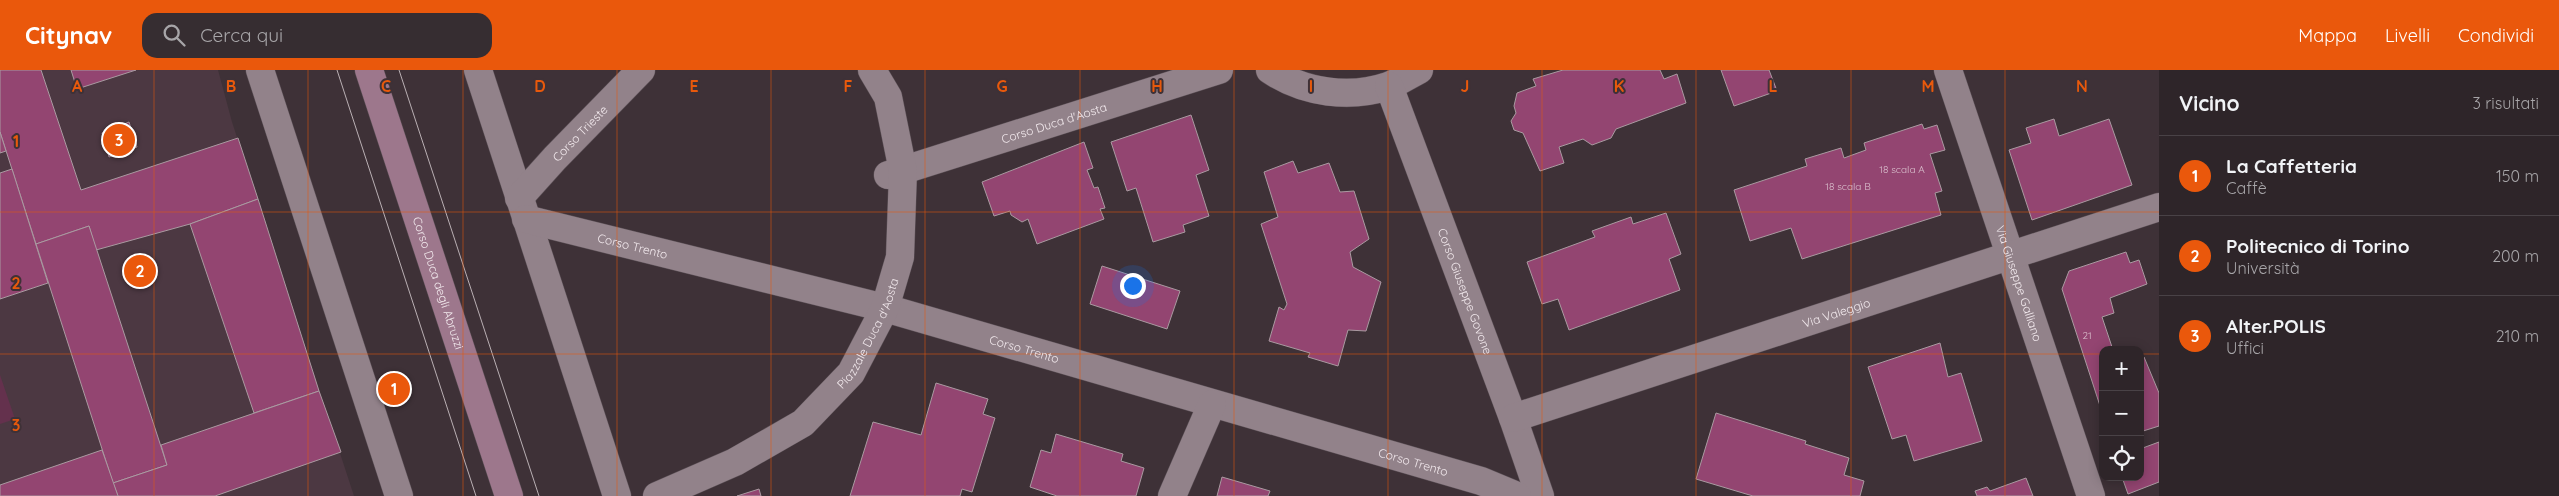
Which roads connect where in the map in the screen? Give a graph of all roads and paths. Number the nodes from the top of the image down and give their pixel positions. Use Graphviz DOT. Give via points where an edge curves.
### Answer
graph roads {
  1 [pos="260,70"];
  2 [pos="369,70"];
  3 [pos="478,70"];
  4 [pos="641,70"];
  5 [pos="872,70"];
  6 [pos="1219,70"];
  7 [pos="1270,70"];
  8 [pos="1419,70"];
  9 [pos="1948,70"];
  10 [pos="1389,86"];
  11 [pos="896,173"];
  12 [pos="2159,207"];
  13 [pos="523,208"];
  14 [pos="2011,255"];
  15 [pos="885,308"];
  16 [pos="1212,404"];
  17 [pos="1513,418"];
  18 [pos="399,496"];
  19 [pos="509,496"];
  20 [pos="617,496"];
  21 [pos="657,496"];
  22 [pos="1172,496"];
  23 [pos="1517,496"];
  24 [pos="1540,496"];
  25 [pos="2092,496"];
  1 -- 18 [label="street"];
  2 -- 19 [label="main road, Corso Duca degli Abruzzi"];
  3 -- 13 [label="street"];
  4 -- 13 [label="street, Corso Trieste" via="555,158"];
  5 -- 11 [label="street, Piazzale Duca d'Aosta" via="888,97"];
  6 -- 11 [label="street, Corso Duca d'Aosta"];
  7 -- 10 [label="street" via="1284,79 1317,90 1353,93"];
  8 -- 10 [label="street"];
  9 -- 14 [label="street, Via Giuseppe Galliano"];
  10 -- 17 [label="street, Corso Giuseppe Govone"];
  11 -- 15 [label="street, Piazzale Duca d'Aosta" via="900,257"];
  12 -- 14 [label="street, Via Valeggio"];
  13 -- 15 [label="street, Corso Trento"];
  13 -- 20 [label="street"];
  14 -- 17 [label="street, Via Valeggio"];
  14 -- 25 [label="street, Via Giuseppe Galliano"];
  15 -- 16 [label="street, Corso Trento"];
  15 -- 21 [label="street, Piazzale Duca d'Aosta" via="851,373 803,423 735,462"];
  16 -- 22 [label="street"];
  16 -- 23 [label="street, Corso Trento" via="1481,482"];
  17 -- 24 [label="street, Corso Giuseppe Govone"];
}
